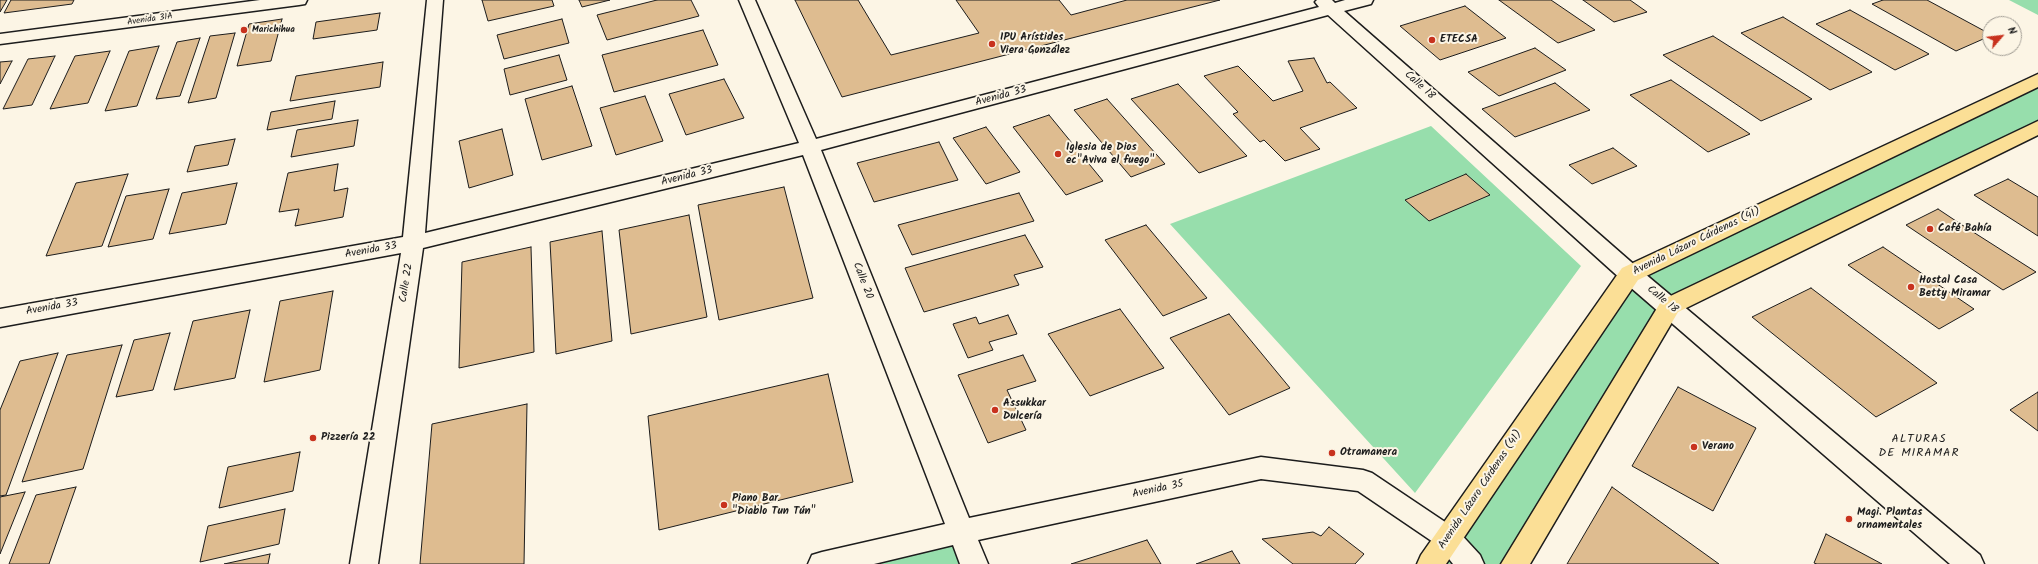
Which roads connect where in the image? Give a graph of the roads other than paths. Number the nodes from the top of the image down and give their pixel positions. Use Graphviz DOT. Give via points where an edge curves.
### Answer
graph roads {
  1 [pos="299,0"];
  2 [pos="435,0"];
  3 [pos="747,0"];
  4 [pos="1365,0"];
  5 [pos="1327,5"];
  6 [pos="0,39"];
  7 [pos="2038,80"];
  8 [pos="2038,128"];
  9 [pos="810,147"];
  10 [pos="413,243"];
  11 [pos="1630,274"];
  12 [pos="1670,306"];
  13 [pos="0,318"];
  14 [pos="960,532"];
  15 [pos="1448,538"];
  16 [pos="364,564"];
  17 [pos="822,564"];
  18 [pos="974,564"];
  19 [pos="1431,564"];
  20 [pos="1470,564"];
  21 [pos="1514,564"];
  22 [pos="1970,564"];
  1 -- 6 [label="street, Avenida 31A"];
  2 -- 10 [label="street, Calle 22"];
  3 -- 9 [label="street, Calle 20"];
  4 -- 5 [label="street, Avenida 33"];
  5 -- 9 [label="street, Avenida 33"];
  5 -- 11 [label="street, Calle 18"];
  7 -- 11 [label="main road, Avenida Lázaro Cárdenas (41)"];
  8 -- 12 [label="main road"];
  9 -- 10 [label="street, Avenida 33"];
  9 -- 14 [label="street, Calle 20"];
  10 -- 13 [label="street, Avenida 33"];
  10 -- 16 [label="street, Calle 22"];
  11 -- 12 [label="street, Calle 18"];
  11 -- 15 [label="main road, Avenida Lázaro Cárdenas (41)"];
  12 -- 21 [label="main road"];
  12 -- 22 [label="street, Calle 18"];
  14 -- 15 [label="street, Avenida 35" via="1261,468 1363,481"];
  14 -- 17 [label="street, Avenida 35"];
  14 -- 18 [label="street, Calle 20"];
  15 -- 19 [label="main road, Avenida Lázaro Cárdenas (41)"];
  15 -- 20 [label="street, Avenida 35"];
}
